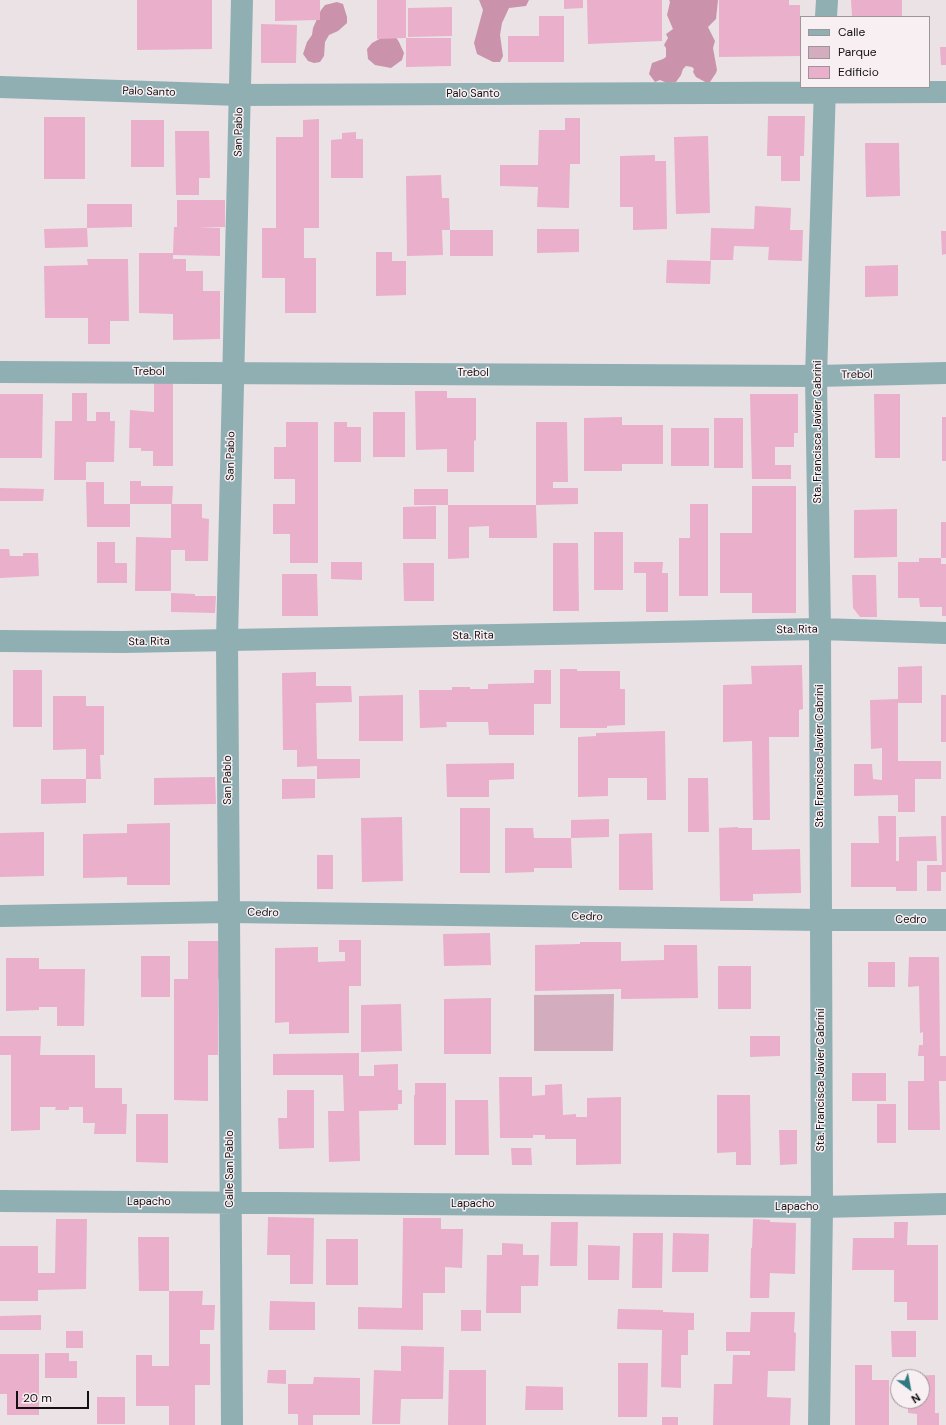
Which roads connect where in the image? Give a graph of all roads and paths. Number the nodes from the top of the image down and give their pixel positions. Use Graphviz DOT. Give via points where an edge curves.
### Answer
graph roads {
  1 [pos="242,0"];
  2 [pos="827,0"];
  3 [pos="826,16"];
  4 [pos="0,87"];
  5 [pos="825,90"];
  6 [pos="946,92"];
  7 [pos="240,95"];
  8 [pos="0,372"];
  9 [pos="233,372"];
  10 [pos="946,373"];
  11 [pos="816,376"];
  12 [pos="820,629"];
  13 [pos="946,633"];
  14 [pos="227,640"];
  15 [pos="0,641"];
  16 [pos="229,912"];
  17 [pos="0,916"];
  18 [pos="821,920"];
  19 [pos="946,920"];
  20 [pos="0,1201"];
  21 [pos="231,1203"];
  22 [pos="946,1204"];
  23 [pos="822,1207"];
  24 [pos="232,1425"];
  25 [pos="819,1425"];
  1 -- 7 [label="street, San Pablo"];
  2 -- 3 [label="street"];
  4 -- 7 [label="street, Palo Santo"];
  5 -- 6 [label="street, Palo Santo"];
  5 -- 7 [label="street, Palo Santo"];
  5 -- 11 [label="street, Sta. Francisca Javier Cabrini"];
  7 -- 9 [label="street, San Pablo"];
  8 -- 9 [label="street, Trebol"];
  9 -- 11 [label="street, Trebol"];
  9 -- 14 [label="street, San Pablo"];
  10 -- 11 [label="street, Trebol"];
  11 -- 12 [label="street, Sta. Francisca Javier Cabrini"];
  12 -- 13 [label="street, Sta. Rita"];
  12 -- 14 [label="street, Sta. Rita"];
  12 -- 18 [label="street, Sta. Francisca Javier Cabrini"];
  14 -- 15 [label="street, Sta. Rita"];
  14 -- 16 [label="street, San Pablo"];
  16 -- 17 [label="street, Cedro"];
  16 -- 18 [label="street, Cedro"];
  16 -- 21 [label="street, Calle San Pablo"];
  18 -- 19 [label="street, Cedro"];
  18 -- 23 [label="street, Sta. Francisca Javier Cabrini"];
  20 -- 21 [label="street, Lapacho"];
  21 -- 23 [label="street, Lapacho"];
  21 -- 24 [label="street, Calle San Pablo"];
  22 -- 23 [label="street, Lapacho"];
  23 -- 25 [label="street, Sta. Francisca Javier Cabrini"];
}
